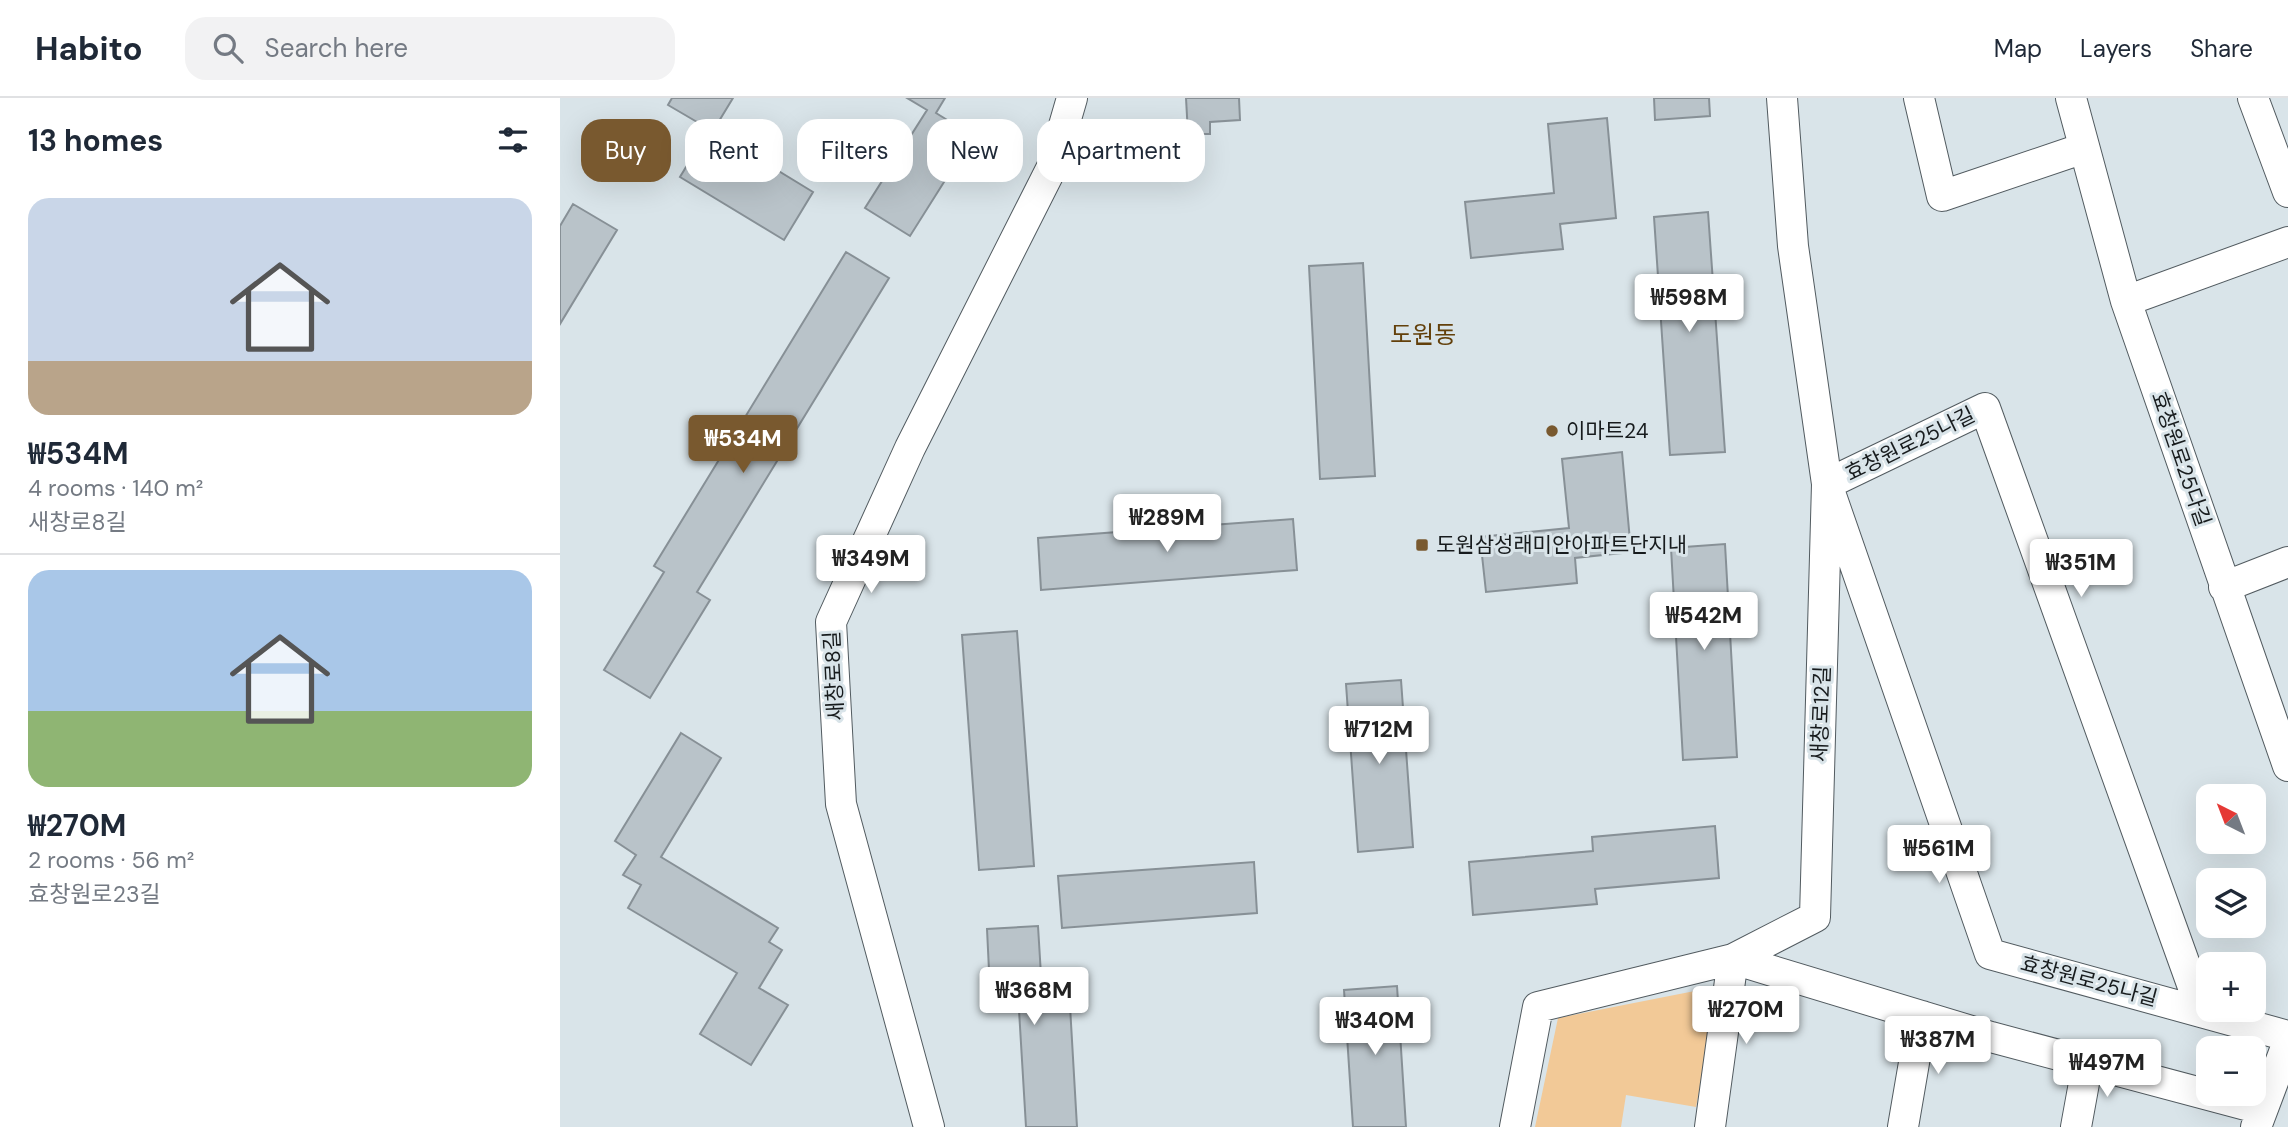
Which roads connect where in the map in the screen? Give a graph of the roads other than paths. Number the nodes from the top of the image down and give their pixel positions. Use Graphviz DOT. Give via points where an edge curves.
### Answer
graph roads {
  1 [pos="1072,98"];
  2 [pos="1782,98"];
  3 [pos="1919,98"];
  4 [pos="2071,98"];
  5 [pos="2256,99"];
  6 [pos="2084,148"];
  7 [pos="2288,192"];
  8 [pos="2288,243"];
  9 [pos="2126,301"];
  10 [pos="1827,484"];
  11 [pos="2288,562"];
  12 [pos="2224,587"];
  13 [pos="2278,706"];
  14 [pos="2288,766"];
  15 [pos="1733,959"];
  16 [pos="2196,995"];
  17 [pos="2196,1010"];
  18 [pos="1923,1016"];
  19 [pos="2238,1022"];
  20 [pos="2288,1036"];
  21 [pos="2288,1042"];
  22 [pos="2088,1061"];
  23 [pos="2258,1118"];
  24 [pos="929,1127"];
  25 [pos="1515,1127"];
  26 [pos="1710,1127"];
  27 [pos="1903,1127"];
  28 [pos="2076,1127"];
  1 -- 24 [label="street, 새창로8길" via="1052,167 910,448 831,622 841,804"];
  2 -- 10 [label="street, 새창로12길" via="1793,246"];
  3 -- 6 [label="street" via="1941,197"];
  4 -- 6 [label="street, 효창원로25다길"];
  5 -- 7 [label="street"];
  6 -- 9 [label="street, 효창원로25다길"];
  8 -- 9 [label="street"];
  9 -- 12 [label="street, 효창원로25다길"];
  10 -- 15 [label="street, 새창로12길" via="1815,917"];
  10 -- 16 [label="street, 효창원로25나길" via="1985,408"];
  10 -- 17 [label="street, 효창원로25나길" via="1990,954"];
  11 -- 12 [label="street"];
  12 -- 13 [label="street, 효창원로25다길"];
  13 -- 14 [label="street, 효창원로25다길"];
  15 -- 18 [label="street"];
  15 -- 25 [label="street, 새창로12길" via="1538,1007"];
  15 -- 26 [label="street"];
  18 -- 22 [label="street"];
  18 -- 27 [label="street"];
  19 -- 20 [label="street, 효창원로25나길"];
  21 -- 23 [label="street"];
  22 -- 23 [label="street"];
  22 -- 28 [label="street"];
}
